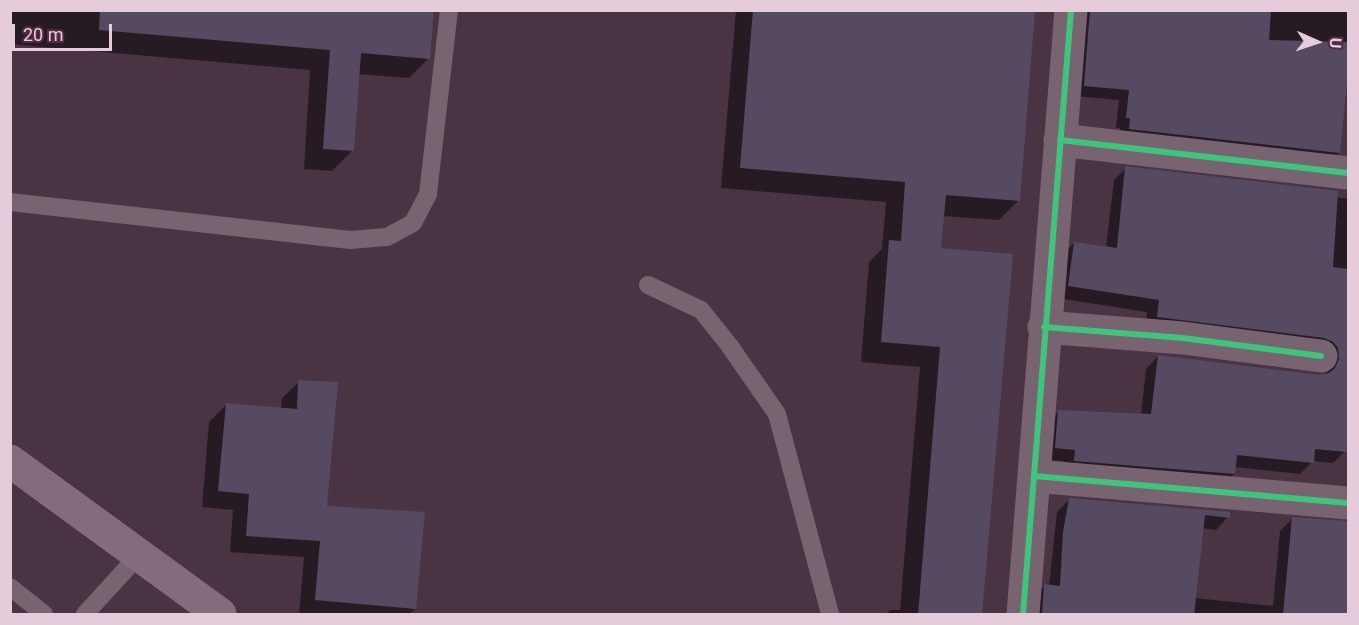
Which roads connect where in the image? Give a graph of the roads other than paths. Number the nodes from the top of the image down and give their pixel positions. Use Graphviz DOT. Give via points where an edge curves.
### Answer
graph roads {
  1 [pos="449,10"];
  2 [pos="1071,10"];
  3 [pos="1060,140"];
  4 [pos="1348,173"];
  5 [pos="10,202"];
  6 [pos="648,285"];
  7 [pos="1044,327"];
  8 [pos="1321,356"];
  9 [pos="10,461"];
  10 [pos="1034,476"];
  11 [pos="1348,503"];
  12 [pos="139,555"];
  13 [pos="10,588"];
  14 [pos="44,615"];
  15 [pos="85,615"];
  16 [pos="220,615"];
  17 [pos="830,615"];
  18 [pos="1023,615"];
  1 -- 5 [label="lane" via="428,194 413,223 387,237 350,240"];
  2 -- 3 [label="street"];
  3 -- 4 [label="street"];
  3 -- 7 [label="street"];
  6 -- 17 [label="lane" via="701,310 777,414"];
  7 -- 8 [label="street" via="1183,338"];
  7 -- 10 [label="street"];
  9 -- 12 [label="street"];
  10 -- 11 [label="street"];
  10 -- 18 [label="street"];
  12 -- 15 [label="lane"];
  12 -- 16 [label="street"];
  13 -- 14 [label="lane"];
}
